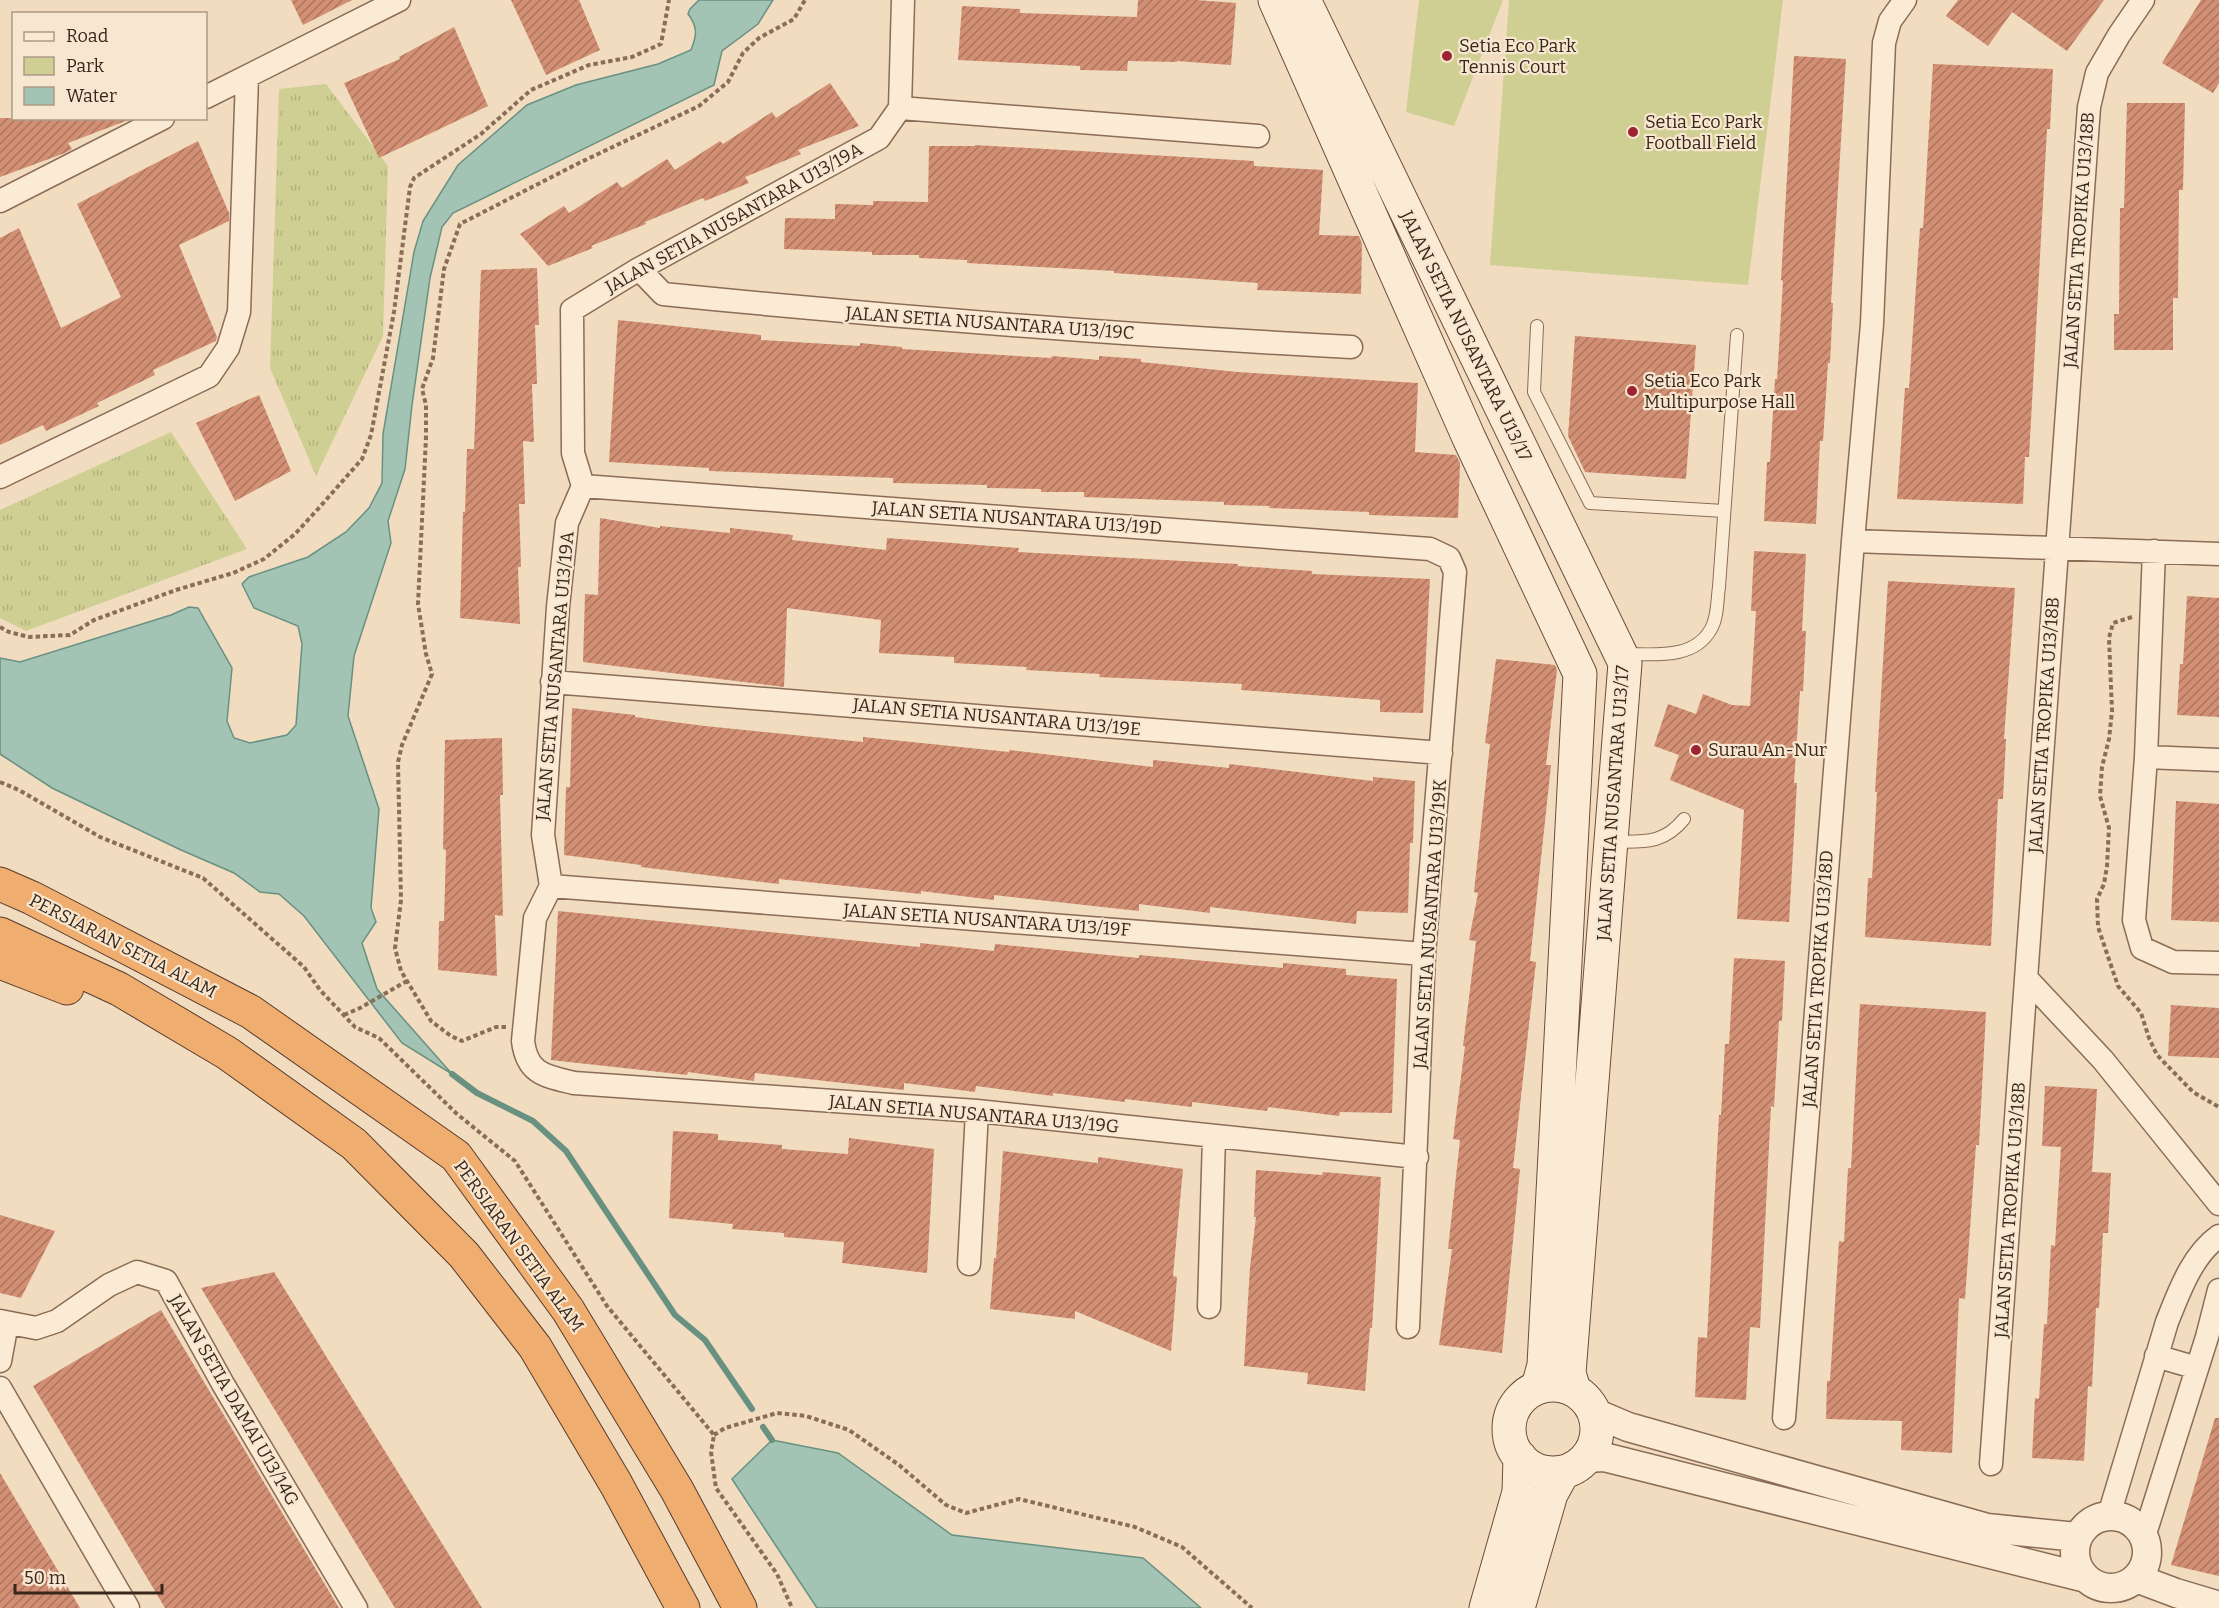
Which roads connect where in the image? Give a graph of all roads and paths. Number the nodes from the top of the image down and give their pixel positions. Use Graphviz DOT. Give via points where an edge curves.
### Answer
graph roads {
  1 [pos="399,0"];
  2 [pos="669,0"];
  3 [pos="806,0"];
  4 [pos="903,0"];
  5 [pos="1275,0"];
  6 [pos="1304,0"];
  7 [pos="1905,0"];
  8 [pos="2143,0"];
  9 [pos="247,77"];
  10 [pos="207,97"];
  11 [pos="900,108"];
  12 [pos="159,120"];
  13 [pos="1258,136"];
  14 [pos="0,201"];
  15 [pos="639,269"];
  16 [pos="1537,326"];
  17 [pos="1737,334"];
  18 [pos="1352,346"];
  19 [pos="0,477"];
  20 [pos="583,486"];
  21 [pos="1724,511"];
  22 [pos="1853,541"];
  23 [pos="2056,547"];
  24 [pos="2154,551"];
  25 [pos="2219,554"];
  26 [pos="1449,558"];
  27 [pos="0,627"];
  28 [pos="1621,654"];
  29 [pos="552,682"];
  30 [pos="1441,753"];
  31 [pos="2146,757"];
  32 [pos="2219,760"];
  33 [pos="1684,819"];
  34 [pos="1611,842"];
  35 [pos="0,875"];
  36 [pos="0,884"];
  37 [pos="551,886"];
  38 [pos="32,898"];
  39 [pos="0,934"];
  40 [pos="1424,954"];
  41 [pos="0,962"];
  42 [pos="2219,963"];
  43 [pos="2028,980"];
  44 [pos="407,981"];
  45 [pos="344,1015"];
  46 [pos="525,1026"];
  47 [pos="227,1053"];
  48 [pos="977,1111"];
  49 [pos="1214,1137"];
  50 [pos="1417,1157"];
  51 [pos="2219,1204"];
  52 [pos="2219,1236"];
  53 [pos="969,1264"];
  54 [pos="2179,1292"];
  55 [pos="2217,1297"];
  56 [pos="1209,1307"];
  57 [pos="3,1322"];
  58 [pos="1408,1327"];
  59 [pos="2156,1356"];
  60 [pos="0,1360"];
  61 [pos="2197,1368"];
  62 [pos="1538,1387"];
  63 [pos="0,1388"];
  64 [pos="1585,1402"];
  65 [pos="1784,1418"];
  66 [pos="1520,1457"];
  67 [pos="1991,1464"];
  68 [pos="1574,1465"];
  69 [pos="2109,1515"];
  70 [pos="2077,1537"];
  71 [pos="2144,1537"];
  72 [pos="2085,1578"];
  73 [pos="2136,1578"];
  74 [pos="2219,1606"];
  75 [pos="128,1608"];
  76 [pos="356,1608"];
  77 [pos="683,1608"];
  78 [pos="740,1608"];
  79 [pos="792,1608"];
  80 [pos="1252,1608"];
  81 [pos="1485,1608"];
  82 [pos="1518,1608"];
  1 -- 9 [label="street"];
  2 -- 27 [label="path" via="661,44 632,57 589,65 531,90 481,134 414,178 394,312 363,459 295,534 264,559 233,573 94,620 70,635 29,637"];
  3 -- 44 [label="path" via="794,19 759,38 744,53 728,82 699,106 460,224 444,269 434,358 422,389 426,437 417,604 432,674 398,762 401,900 395,948"];
  4 -- 11 [label="street"];
  5 -- 62 [label="main road, JALAN SETIA NUSANTARA U13/17" via="1469,438 1580,674 1544,1365"];
  6 -- 28 [label="main road, JALAN SETIA NUSANTARA U13/17"];
  7 -- 22 [label="street, JALAN SETIA TROPIKA U13/18D" via="1890,21 1884,43 1872,324"];
  8 -- 23 [label="street, JALAN SETIA TROPIKA U13/18B" via="2097,73 2089,107"];
  9 -- 10 [label="street"];
  9 -- 19 [label="street" via="239,312 228,348 209,376"];
  11 -- 13 [label="street"];
  11 -- 15 [label="street, JALAN SETIA NUSANTARA U13/19A" via="879,138"];
  12 -- 14 [label="street"];
  15 -- 18 [label="street, JALAN SETIA NUSANTARA U13/19C" via="663,294 1154,336"];
  15 -- 20 [label="street, JALAN SETIA NUSANTARA U13/19A" via="572,310 573,453"];
  16 -- 21 [label="lane" via="1534,392 1590,503"];
  17 -- 21 [label="lane"];
  20 -- 26 [label="street, JALAN SETIA NUSANTARA U13/19D" via="1430,549"];
  20 -- 29 [label="street, JALAN SETIA NUSANTARA U13/19A" via="567,523"];
  21 -- 28 [label="lane" via="1716,615 1711,630 1678,654"];
  22 -- 23 [label="street"];
  22 -- 65 [label="street, JALAN SETIA TROPIKA U13/18D"];
  23 -- 24 [label="street"];
  23 -- 43 [label="street, JALAN SETIA TROPIKA U13/18B"];
  24 -- 25 [label="street"];
  24 -- 31 [label="street"];
  26 -- 30 [label="street, JALAN SETIA NUSANTARA U13/19K" via="1455,572"];
  28 -- 34 [label="main road, JALAN SETIA NUSANTARA U13/17" via="1625,663"];
  29 -- 30 [label="street, JALAN SETIA NUSANTARA U13/19E"];
  29 -- 37 [label="street, JALAN SETIA NUSANTARA U13/19A" via="543,835"];
  30 -- 40 [label="street, JALAN SETIA NUSANTARA U13/19K"];
  31 -- 32 [label="street"];
  31 -- 42 [label="street" via="2134,920 2142,948 2174,962"];
  33 -- 34 [label="lane" via="1676,829 1654,841"];
  34 -- 64 [label="main road, JALAN SETIA NUSANTARA U13/17" via="1569,1373"];
  35 -- 38 [label="highway"];
  36 -- 38 [label="highway, PERSIARAN SETIA ALAM"];
  37 -- 40 [label="street, JALAN SETIA NUSANTARA U13/19F"];
  37 -- 46 [label="street" via="535,918"];
  38 -- 78 [label="highway, PERSIARAN SETIA ALAM" via="251,1012 456,1156 568,1310 677,1490"];
  39 -- 47 [label="highway" via="118,989"];
  40 -- 50 [label="street, JALAN SETIA NUSANTARA U13/19K"];
  41 -- 47 [label="highway"];
  43 -- 51 [label="street" via="2103,1060"];
  43 -- 67 [label="street, JALAN SETIA TROPIKA U13/18B"];
  44 -- 45 [label="path"];
  44 -- 46 [label="path" via="431,1021 462,1041 496,1026"];
  46 -- 48 [label="street, JALAN SETIA NUSANTARA U13/19G" via="525,1055 534,1069 574,1083"];
  47 -- 77 [label="highway" via="354,1144 464,1255 535,1347"];
  48 -- 49 [label="street, JALAN SETIA NUSANTARA U13/19G"];
  48 -- 53 [label="street"];
  49 -- 50 [label="street, JALAN SETIA NUSANTARA U13/19G"];
  49 -- 56 [label="street"];
  50 -- 58 [label="street, JALAN SETIA NUSANTARA U13/19K"];
  52 -- 54 [label="street" via="2203,1249"];
  54 -- 55 [label="street"];
  54 -- 59 [label="street"];
  55 -- 61 [label="street"];
  57 -- 60 [label="street"];
  57 -- 76 [label="street, JALAN SETIA DAMAI U13/14G" via="36,1328 57,1321 110,1285 137,1272 166,1281"];
  59 -- 61 [label="street"];
  59 -- 69 [label="street"];
  61 -- 71 [label="street"];
  62 -- 64 [label="main road" via="1563,1385"];
  62 -- 66 [label="main road" via="1516,1405 1510,1418 1512,1445"];
  63 -- 75 [label="street"];
  64 -- 68 [label="main road" via="1597,1425 1597,1437"];
  64 -- 70 [label="street" via="1628,1427 1986,1528"];
  66 -- 68 [label="main road" via="1528,1465 1551,1473"];
  66 -- 81 [label="main road" via="1519,1492"];
  68 -- 72 [label="street" via="1604,1457"];
  68 -- 82 [label="main road" via="1551,1494"];
  69 -- 70 [label="street" via="2090,1522"];
  69 -- 71 [label="street" via="2130,1521"];
  70 -- 72 [label="street" via="2075,1559"];
  71 -- 73 [label="street" via="2147,1558"];
  72 -- 73 [label="street" via="2105,1587 2116,1587"];
  73 -- 74 [label="street"];
  79 -- 80 [label="path" via="777,1574 716,1488 711,1452 714,1435 725,1428 777,1413 806,1416 849,1430 900,1465 946,1505 966,1513 1019,1499 1135,1527 1182,1547"];
}
